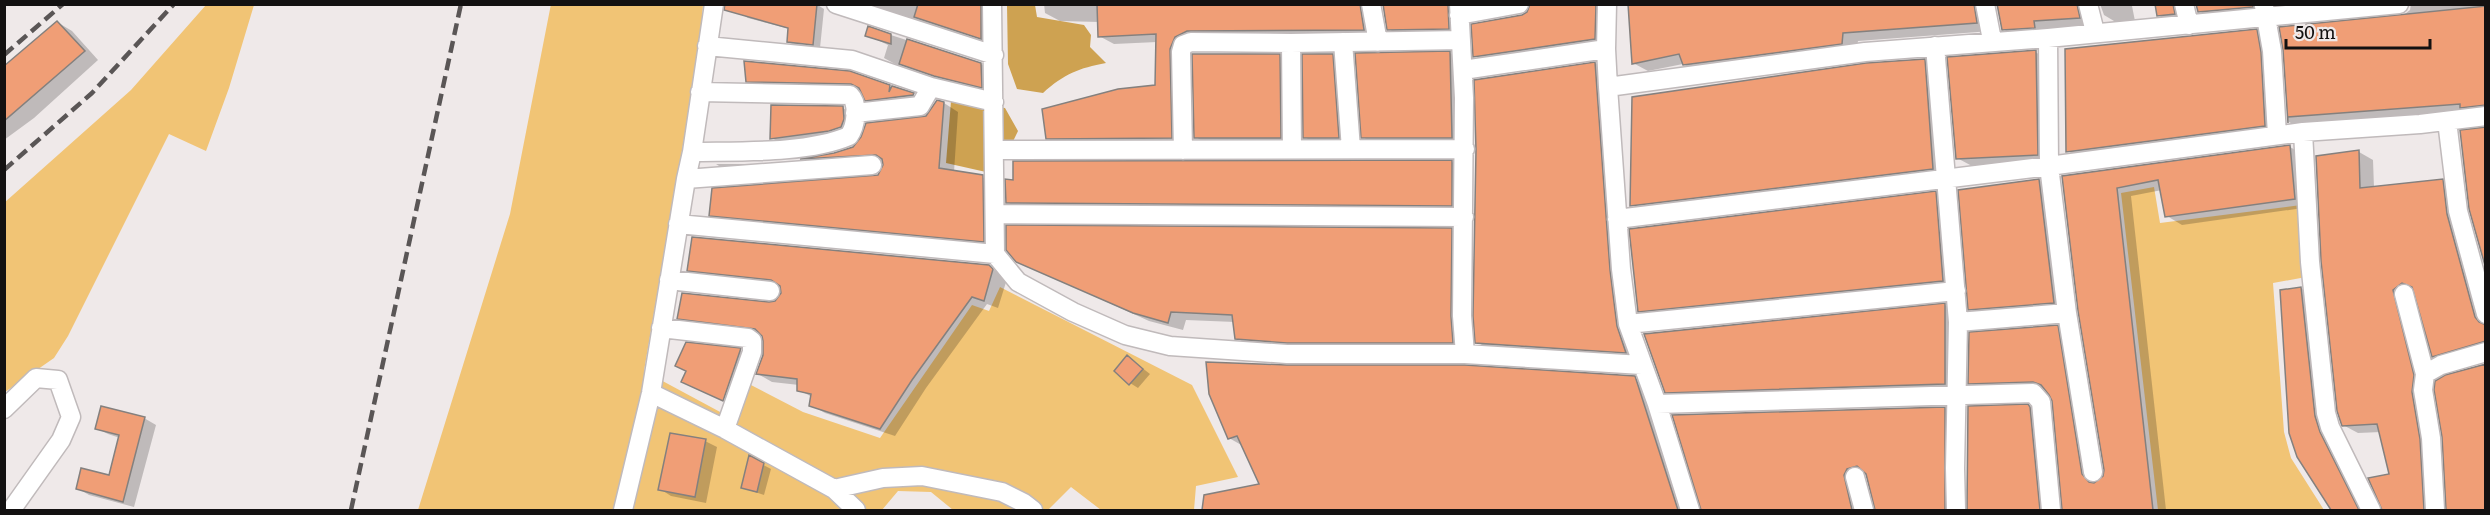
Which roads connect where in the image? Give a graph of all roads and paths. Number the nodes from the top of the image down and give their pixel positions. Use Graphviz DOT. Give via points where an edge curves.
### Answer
graph roads {
  1 [pos="714,4"];
  2 [pos="836,4"];
  3 [pos="992,4"];
  4 [pos="1371,4"];
  5 [pos="1519,4"];
  6 [pos="1607,4"];
  7 [pos="1985,4"];
  8 [pos="2088,4"];
  9 [pos="2184,4"];
  10 [pos="2398,4"];
  11 [pos="2331,8"];
  12 [pos="1459,10"];
  13 [pos="2265,11"];
  14 [pos="2188,25"];
  15 [pos="2095,32"];
  16 [pos="2048,38"];
  17 [pos="1461,40"];
  18 [pos="1992,40"];
  19 [pos="1344,42"];
  20 [pos="1377,42"];
  21 [pos="1291,43"];
  22 [pos="1935,45"];
  23 [pos="707,46"];
  24 [pos="1606,49"];
  25 [pos="994,55"];
  26 [pos="1463,70"];
  27 [pos="931,87"];
  28 [pos="1608,87"];
  29 [pos="700,92"];
  30 [pos="994,102"];
  31 [pos="855,113"];
  32 [pos="2486,116"];
  33 [pos="2447,121"];
  34 [pos="2303,132"];
  35 [pos="2277,135"];
  36 [pos="1292,149"];
  37 [pos="1351,149"];
  38 [pos="1465,149"];
  39 [pos="994,150"];
  40 [pos="1183,150"];
  41 [pos="692,152"];
  42 [pos="872,165"];
  43 [pos="2049,166"];
  44 [pos="1945,177"];
  45 [pos="686,179"];
  46 [pos="995,214"];
  47 [pos="1464,217"];
  48 [pos="1617,219"];
  49 [pos="678,224"];
  50 [pos="995,254"];
  51 [pos="669,280"];
  52 [pos="770,291"];
  53 [pos="1956,291"];
  54 [pos="2404,294"];
  55 [pos="2067,313"];
  56 [pos="2486,314"];
  57 [pos="1958,322"];
  58 [pos="1628,324"];
  59 [pos="661,328"];
  60 [pos="2486,352"];
  61 [pos="1465,354"];
  62 [pos="1642,365"];
  63 [pos="2425,374"];
  64 [pos="651,393"];
  65 [pos="1958,396"];
  66 [pos="1657,404"];
  67 [pos="4,409"];
  68 [pos="725,429"];
  69 [pos="2093,472"];
  70 [pos="1855,477"];
  71 [pos="834,489"];
  72 [pos="12,509"];
  73 [pos="623,510"];
  74 [pos="842,510"];
  75 [pos="856,510"];
  76 [pos="1033,510"];
  77 [pos="1690,510"];
  78 [pos="1864,510"];
  79 [pos="1956,510"];
  80 [pos="2051,510"];
  81 [pos="2371,510"];
  82 [pos="2435,510"];
  1 -- 23 [label="street"];
  2 -- 25 [label="street"];
  3 -- 25 [label="street"];
  4 -- 20 [label="street"];
  5 -- 12 [label="street"];
  6 -- 24 [label="street"];
  7 -- 18 [label="street"];
  8 -- 15 [label="street"];
  9 -- 14 [label="street"];
  10 -- 11 [label="street"];
  11 -- 13 [label="street"];
  12 -- 17 [label="street"];
  13 -- 14 [label="street"];
  13 -- 35 [label="street" via="2272,51"];
  14 -- 15 [label="street"];
  15 -- 16 [label="street"];
  16 -- 18 [label="street"];
  16 -- 43 [label="street"];
  17 -- 20 [label="street"];
  17 -- 26 [label="street"];
  18 -- 22 [label="street"];
  19 -- 20 [label="street"];
  19 -- 21 [label="street"];
  19 -- 37 [label="street"];
  21 -- 36 [label="street"];
  21 -- 40 [label="street" via="1183,45"];
  22 -- 28 [label="street"];
  22 -- 44 [label="street"];
  23 -- 27 [label="street" via="852,60"];
  23 -- 29 [label="street"];
  24 -- 26 [label="street"];
  24 -- 28 [label="street"];
  25 -- 30 [label="street"];
  26 -- 38 [label="street"];
  27 -- 30 [label="street"];
  27 -- 31 [label="street" via="920,106"];
  28 -- 48 [label="street"];
  29 -- 31 [label="street" via="843,93 853,97"];
  29 -- 41 [label="street"];
  30 -- 39 [label="street"];
  31 -- 41 [label="street" via="852,133 844,138 770,150"];
  32 -- 33 [label="street"];
  33 -- 34 [label="street"];
  33 -- 56 [label="street" via="2458,211"];
  34 -- 35 [label="street"];
  34 -- 81 [label="street" via="2310,262 2326,413"];
  35 -- 43 [label="street"];
  36 -- 37 [label="street"];
  36 -- 40 [label="street"];
  37 -- 38 [label="street"];
  38 -- 47 [label="street"];
  39 -- 40 [label="street"];
  39 -- 46 [label="street"];
  41 -- 45 [label="street"];
  42 -- 45 [label="street"];
  43 -- 44 [label="street"];
  43 -- 55 [label="street"];
  44 -- 48 [label="street"];
  44 -- 53 [label="street"];
  45 -- 49 [label="street"];
  46 -- 47 [label="street"];
  46 -- 50 [label="street"];
  47 -- 61 [label="street"];
  48 -- 58 [label="street"];
  49 -- 50 [label="street"];
  49 -- 51 [label="street"];
  50 -- 61 [label="street" via="1018,282 1073,312 1148,342 1287,354"];
  51 -- 52 [label="street"];
  51 -- 59 [label="street"];
  53 -- 57 [label="street"];
  53 -- 58 [label="street"];
  54 -- 63 [label="street"];
  55 -- 57 [label="street"];
  55 -- 69 [label="street"];
  57 -- 65 [label="street"];
  58 -- 62 [label="street"];
  59 -- 64 [label="street"];
  59 -- 68 [label="street" via="752,341 752,352"];
  60 -- 63 [label="street" via="2441,365"];
  61 -- 62 [label="street"];
  62 -- 66 [label="street"];
  63 -- 82 [label="street" via="2423,390 2431,438"];
  64 -- 68 [label="street"];
  64 -- 73 [label="street"];
  65 -- 66 [label="street"];
  65 -- 79 [label="street"];
  65 -- 80 [label="street" via="2027,392 2037,395 2041,402"];
  66 -- 77 [label="street"];
  67 -- 72 [label="street" via="36,378 58,380 71,417 61,440"];
  68 -- 71 [label="street"];
  70 -- 78 [label="street"];
  71 -- 74 [label="street"];
  71 -- 75 [label="street"];
  71 -- 76 [label="street" via="883,478 922,476 1002,492"];
}
